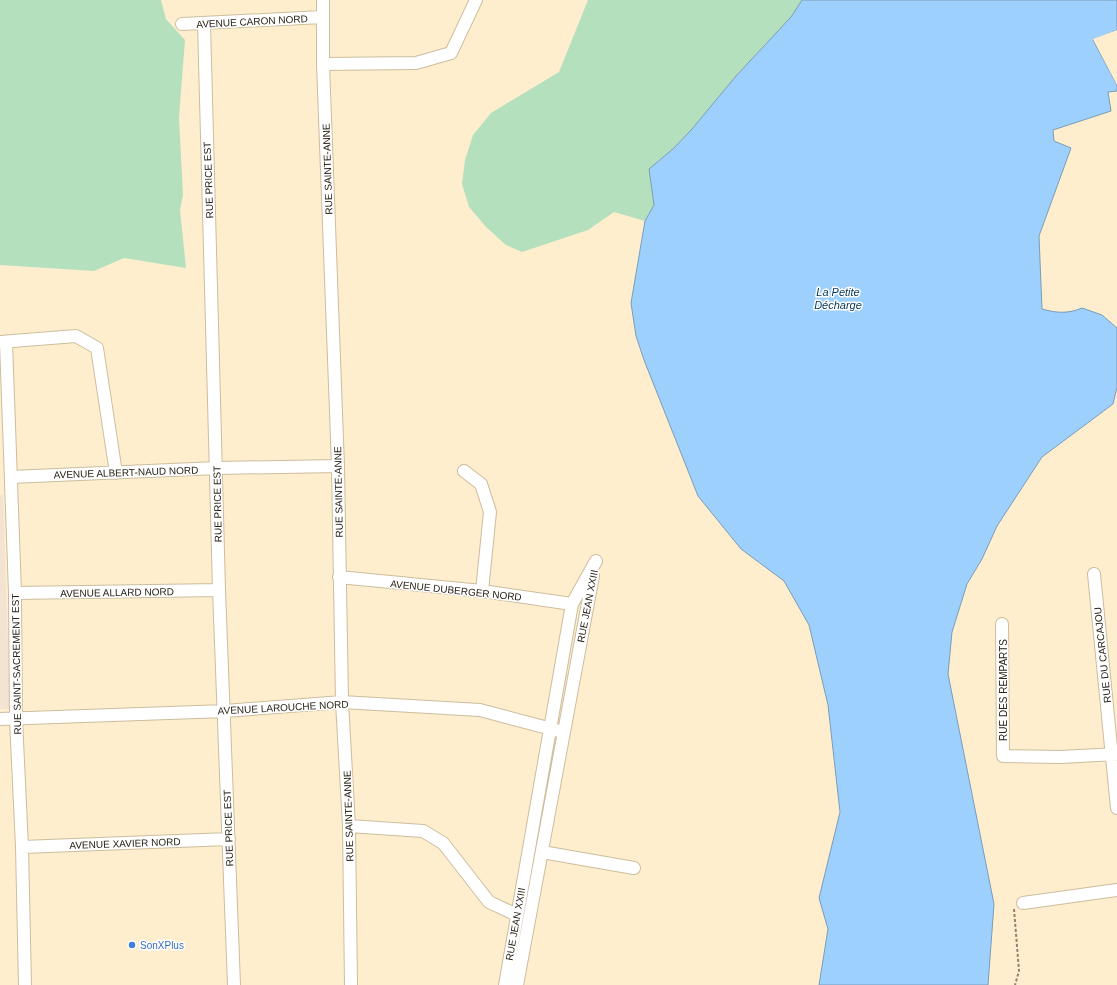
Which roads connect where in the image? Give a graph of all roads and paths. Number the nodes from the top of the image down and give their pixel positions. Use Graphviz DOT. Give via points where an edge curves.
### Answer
graph roads {
  1 [pos="323,0"];
  2 [pos="476,0"];
  3 [pos="322,17"];
  4 [pos="204,23"];
  5 [pos="182,24"];
  6 [pos="323,64"];
  7 [pos="3,342"];
  8 [pos="338,466"];
  9 [pos="217,468"];
  10 [pos="464,472"];
  11 [pos="116,473"];
  12 [pos="11,477"];
  13 [pos="1094,574"];
  14 [pos="339,577"];
  15 [pos="219,590"];
  16 [pos="482,591"];
  17 [pos="15,593"];
  18 [pos="572,604"];
  19 [pos="1002,624"];
  20 [pos="342,702"];
  21 [pos="224,711"];
  22 [pos="16,718"];
  23 [pos="0,719"];
  24 [pos="550,729"];
  25 [pos="563,732"];
  26 [pos="1114,754"];
  27 [pos="1117,808"];
  28 [pos="349,826"];
  29 [pos="229,839"];
  30 [pos="22,847"];
  31 [pos="542,852"];
  32 [pos="634,868"];
  33 [pos="1117,890"];
  34 [pos="1023,903"];
  35 [pos="517,915"];
  36 [pos="25,985"];
  37 [pos="234,985"];
  38 [pos="351,985"];
  39 [pos="505,985"];
  40 [pos="517,985"];
  41 [pos="1014,985"];
  1 -- 3 [label="street, RUE SAINTE-ANNE"];
  2 -- 6 [label="street" via="451,53 416,63"];
  3 -- 4 [label="street, AVENUE CARON NORD"];
  3 -- 6 [label="street, RUE SAINTE-ANNE"];
  4 -- 5 [label="street, AVENUE CARON NORD"];
  4 -- 9 [label="street, RUE PRICE EST"];
  6 -- 8 [label="street, RUE SAINTE-ANNE"];
  7 -- 11 [label="street" via="76,336 98,348"];
  7 -- 12 [label="street, RUE SAINT-SACREMENT EST"];
  8 -- 9 [label="street, AVENUE ALBERT-NAUD NORD"];
  8 -- 14 [label="street, RUE SAINTE-ANNE"];
  9 -- 11 [label="street, AVENUE ALBERT-NAUD NORD"];
  9 -- 15 [label="street, RUE PRICE EST"];
  10 -- 16 [label="street" via="482,484 490,512"];
  11 -- 12 [label="street, AVENUE ALBERT-NAUD NORD"];
  12 -- 17 [label="street, RUE SAINT-SACREMENT EST"];
  13 -- 26 [label="street, RUE DU CARCAJOU"];
  14 -- 16 [label="street, AVENUE DUBERGER NORD"];
  14 -- 20 [label="street, RUE SAINTE-ANNE"];
  15 -- 17 [label="street, AVENUE ALLARD NORD"];
  15 -- 21 [label="street, RUE PRICE EST"];
  16 -- 18 [label="street, AVENUE DUBERGER NORD"];
  17 -- 22 [label="street, RUE SAINT-SACREMENT EST"];
  18 -- 24 [label="street, RUE JEAN XXIII"];
  18 -- 25 [label="street, RUE JEAN XXIII" via="596,561"];
  19 -- 26 [label="street, RUE DES REMPARTS" via="1003,756 1060,757"];
  20 -- 21 [label="street, AVENUE LAROUCHE NORD"];
  20 -- 24 [label="street, AVENUE LAROUCHE NORD" via="480,710"];
  20 -- 28 [label="street, RUE SAINTE-ANNE"];
  21 -- 22 [label="street, AVENUE LAROUCHE NORD"];
  21 -- 29 [label="street, RUE PRICE EST"];
  22 -- 23 [label="street, AVENUE LAROUCHE NORD"];
  22 -- 30 [label="street, RUE SAINT-SACREMENT EST"];
  24 -- 25 [label="street, AVENUE LAROUCHE NORD"];
  24 -- 35 [label="street, RUE JEAN XXIII"];
  25 -- 31 [label="street, RUE JEAN XXIII"];
  26 -- 27 [label="street, RUE DU CARCAJOU"];
  28 -- 35 [label="street" via="423,831 443,843 489,902"];
  28 -- 38 [label="street, RUE SAINTE-ANNE"];
  29 -- 30 [label="street, AVENUE XAVIER NORD"];
  29 -- 37 [label="street, RUE PRICE EST"];
  30 -- 36 [label="street, RUE SAINT-SACREMENT EST"];
  31 -- 32 [label="street"];
  31 -- 40 [label="street, RUE JEAN XXIII"];
  33 -- 34 [label="street"];
  34 -- 41 [label="path" via="1014,907 1019,971"];
  35 -- 39 [label="street, RUE JEAN XXIII"];
}
